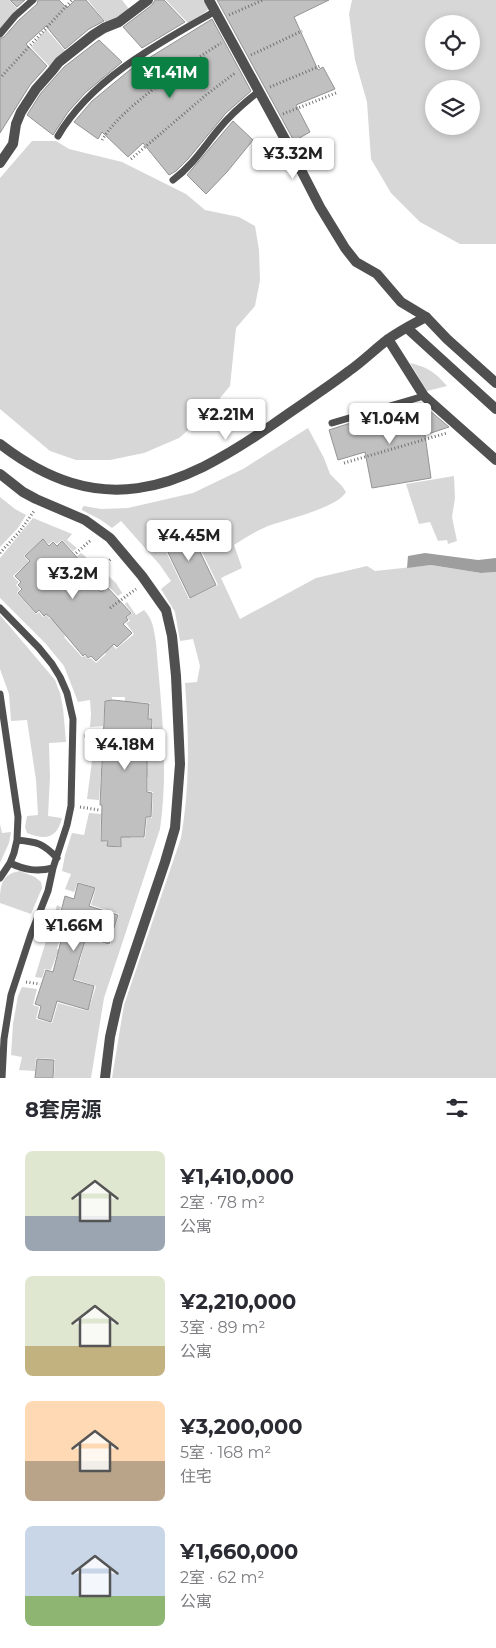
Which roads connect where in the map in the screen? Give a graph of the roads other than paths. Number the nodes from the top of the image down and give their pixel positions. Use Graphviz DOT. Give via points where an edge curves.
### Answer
graph roads {
  1 [pos="33,0"];
  2 [pos="148,0"];
  3 [pos="209,0"];
  4 [pos="217,17"];
  5 [pos="0,34"];
  6 [pos="258,92"];
  7 [pos="58,136"];
  8 [pos="0,164"];
  9 [pos="174,180"];
  10 [pos="426,317"];
  11 [pos="407,328"];
  12 [pos="388,339"];
  13 [pos="496,383"];
  14 [pos="424,396"];
  15 [pos="496,410"];
  16 [pos="332,423"];
  17 [pos="0,444"];
  18 [pos="496,460"];
  19 [pos="0,474"];
  20 [pos="0,608"];
  21 [pos="0,694"];
  22 [pos="17,840"];
  23 [pos="57,858"];
  24 [pos="10,863"];
  25 [pos="53,868"];
  26 [pos="0,878"];
  27 [pos="2,1078"];
  28 [pos="105,1078"];
  1 -- 5 [label="lane"];
  2 -- 8 [label="street" via="119,22 93,35 60,62 21,112 13,144"];
  3 -- 4 [label="street"];
  4 -- 6 [label="street"];
  4 -- 7 [label="lane" via="170,36 107,81 76,110"];
  6 -- 9 [label="lane" via="225,122 195,160"];
  6 -- 10 [label="street" via="345,248 356,262 377,274 401,302"];
  10 -- 11 [label="street"];
  10 -- 13 [label="street"];
  11 -- 12 [label="street"];
  11 -- 15 [label="street"];
  12 -- 14 [label="street"];
  12 -- 17 [label="street" via="351,371 234,451 188,474 149,487 125,490 89,488 25,463"];
  14 -- 16 [label="lane"];
  14 -- 18 [label="street"];
  19 -- 28 [label="street" via="23,492 85,520 110,538 166,610 172,636 180,764 175,828 118,1001"];
  20 -- 23 [label="lane" via="39,648 60,677 70,703 73,719 71,806"];
  21 -- 22 [label="lane" via="17,810"];
  22 -- 23 [label="lane" via="41,844"];
  22 -- 24 [label="lane"];
  23 -- 25 [label="lane"];
  24 -- 25 [label="lane" via="27,870"];
  24 -- 26 [label="lane"];
  25 -- 27 [label="lane" via="11,995"];
}
